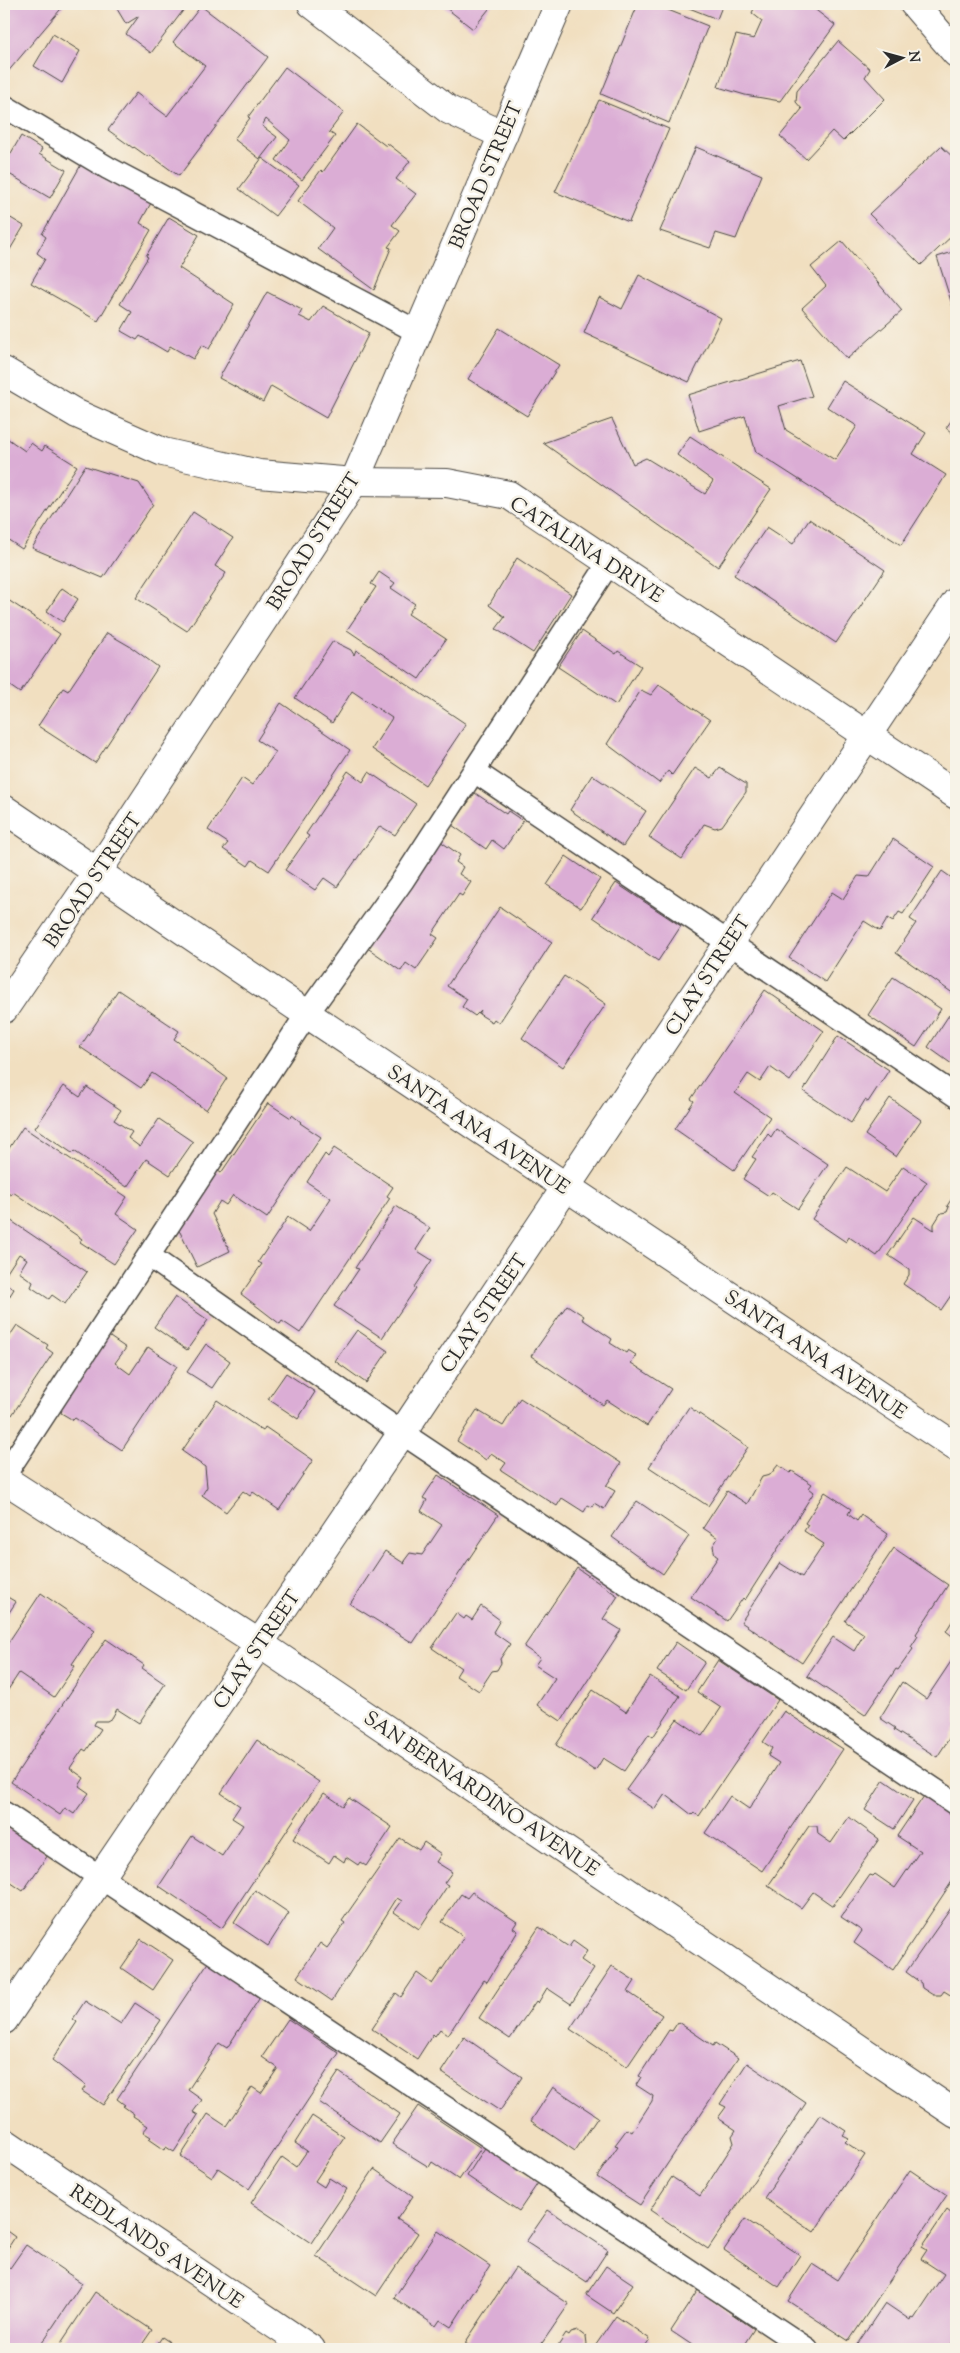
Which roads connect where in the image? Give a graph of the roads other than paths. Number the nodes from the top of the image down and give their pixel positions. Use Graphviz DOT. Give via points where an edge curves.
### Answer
graph roads {
  1 [pos="312,4"];
  2 [pos="559,4"];
  3 [pos="914,4"];
  4 [pos="956,53"];
  5 [pos="4,106"];
  6 [pos="503,136"];
  7 [pos="418,332"];
  8 [pos="4,371"];
  9 [pos="354,482"];
  10 [pos="609,563"];
  11 [pos="956,602"];
  12 [pos="866,735"];
  13 [pos="474,771"];
  14 [pos="956,795"];
  15 [pos="4,808"];
  16 [pos="98,871"];
  17 [pos="728,944"];
  18 [pos="4,1009"];
  19 [pos="307,1014"];
  20 [pos="956,1096"];
  21 [pos="567,1188"];
  22 [pos="149,1256"];
  23 [pos="402,1433"];
  24 [pos="956,1447"];
  25 [pos="4,1477"];
  26 [pos="260,1644"];
  27 [pos="956,1804"];
  28 [pos="4,1813"];
  29 [pos="100,1878"];
  30 [pos="4,2020"];
  31 [pos="956,2114"];
  32 [pos="4,2142"];
  33 [pos="311,2349"];
  34 [pos="807,2349"];
  1 -- 6 [label="street" via="449,110"];
  2 -- 6 [label="street, BROAD STREET"];
  3 -- 4 [label="street"];
  5 -- 7 [label="lane" via="108,168"];
  6 -- 7 [label="street, BROAD STREET"];
  7 -- 9 [label="street, BROAD STREET"];
  8 -- 9 [label="street, CATALINA DRIVE" via="77,414 163,452 258,474"];
  9 -- 10 [label="street, CATALINA DRIVE" via="447,483 509,496"];
  9 -- 16 [label="street, BROAD STREET"];
  10 -- 12 [label="street, CATALINA DRIVE"];
  10 -- 13 [label="lane"];
  11 -- 12 [label="street, CLAY STREET"];
  12 -- 14 [label="street, CATALINA DRIVE"];
  12 -- 17 [label="street, CLAY STREET"];
  13 -- 17 [label="lane"];
  13 -- 19 [label="lane" via="403,880"];
  15 -- 16 [label="street, SANTA ANA AVENUE"];
  16 -- 18 [label="street, BROAD STREET"];
  16 -- 19 [label="street, SANTA ANA AVENUE"];
  17 -- 20 [label="lane"];
  17 -- 21 [label="street, CLAY STREET"];
  19 -- 21 [label="street, SANTA ANA AVENUE"];
  19 -- 22 [label="lane"];
  21 -- 23 [label="street, CLAY STREET"];
  21 -- 24 [label="street, SANTA ANA AVENUE"];
  22 -- 23 [label="lane"];
  22 -- 25 [label="lane"];
  23 -- 26 [label="street, CLAY STREET"];
  23 -- 27 [label="lane"];
  25 -- 26 [label="street, SAN BERNARDINO AVENUE"];
  26 -- 29 [label="street, CLAY STREET"];
  26 -- 31 [label="street, SAN BERNARDINO AVENUE"];
  28 -- 29 [label="lane"];
  29 -- 30 [label="street, CLAY STREET"];
  29 -- 34 [label="lane"];
  32 -- 33 [label="street, REDLANDS AVENUE"];
}
